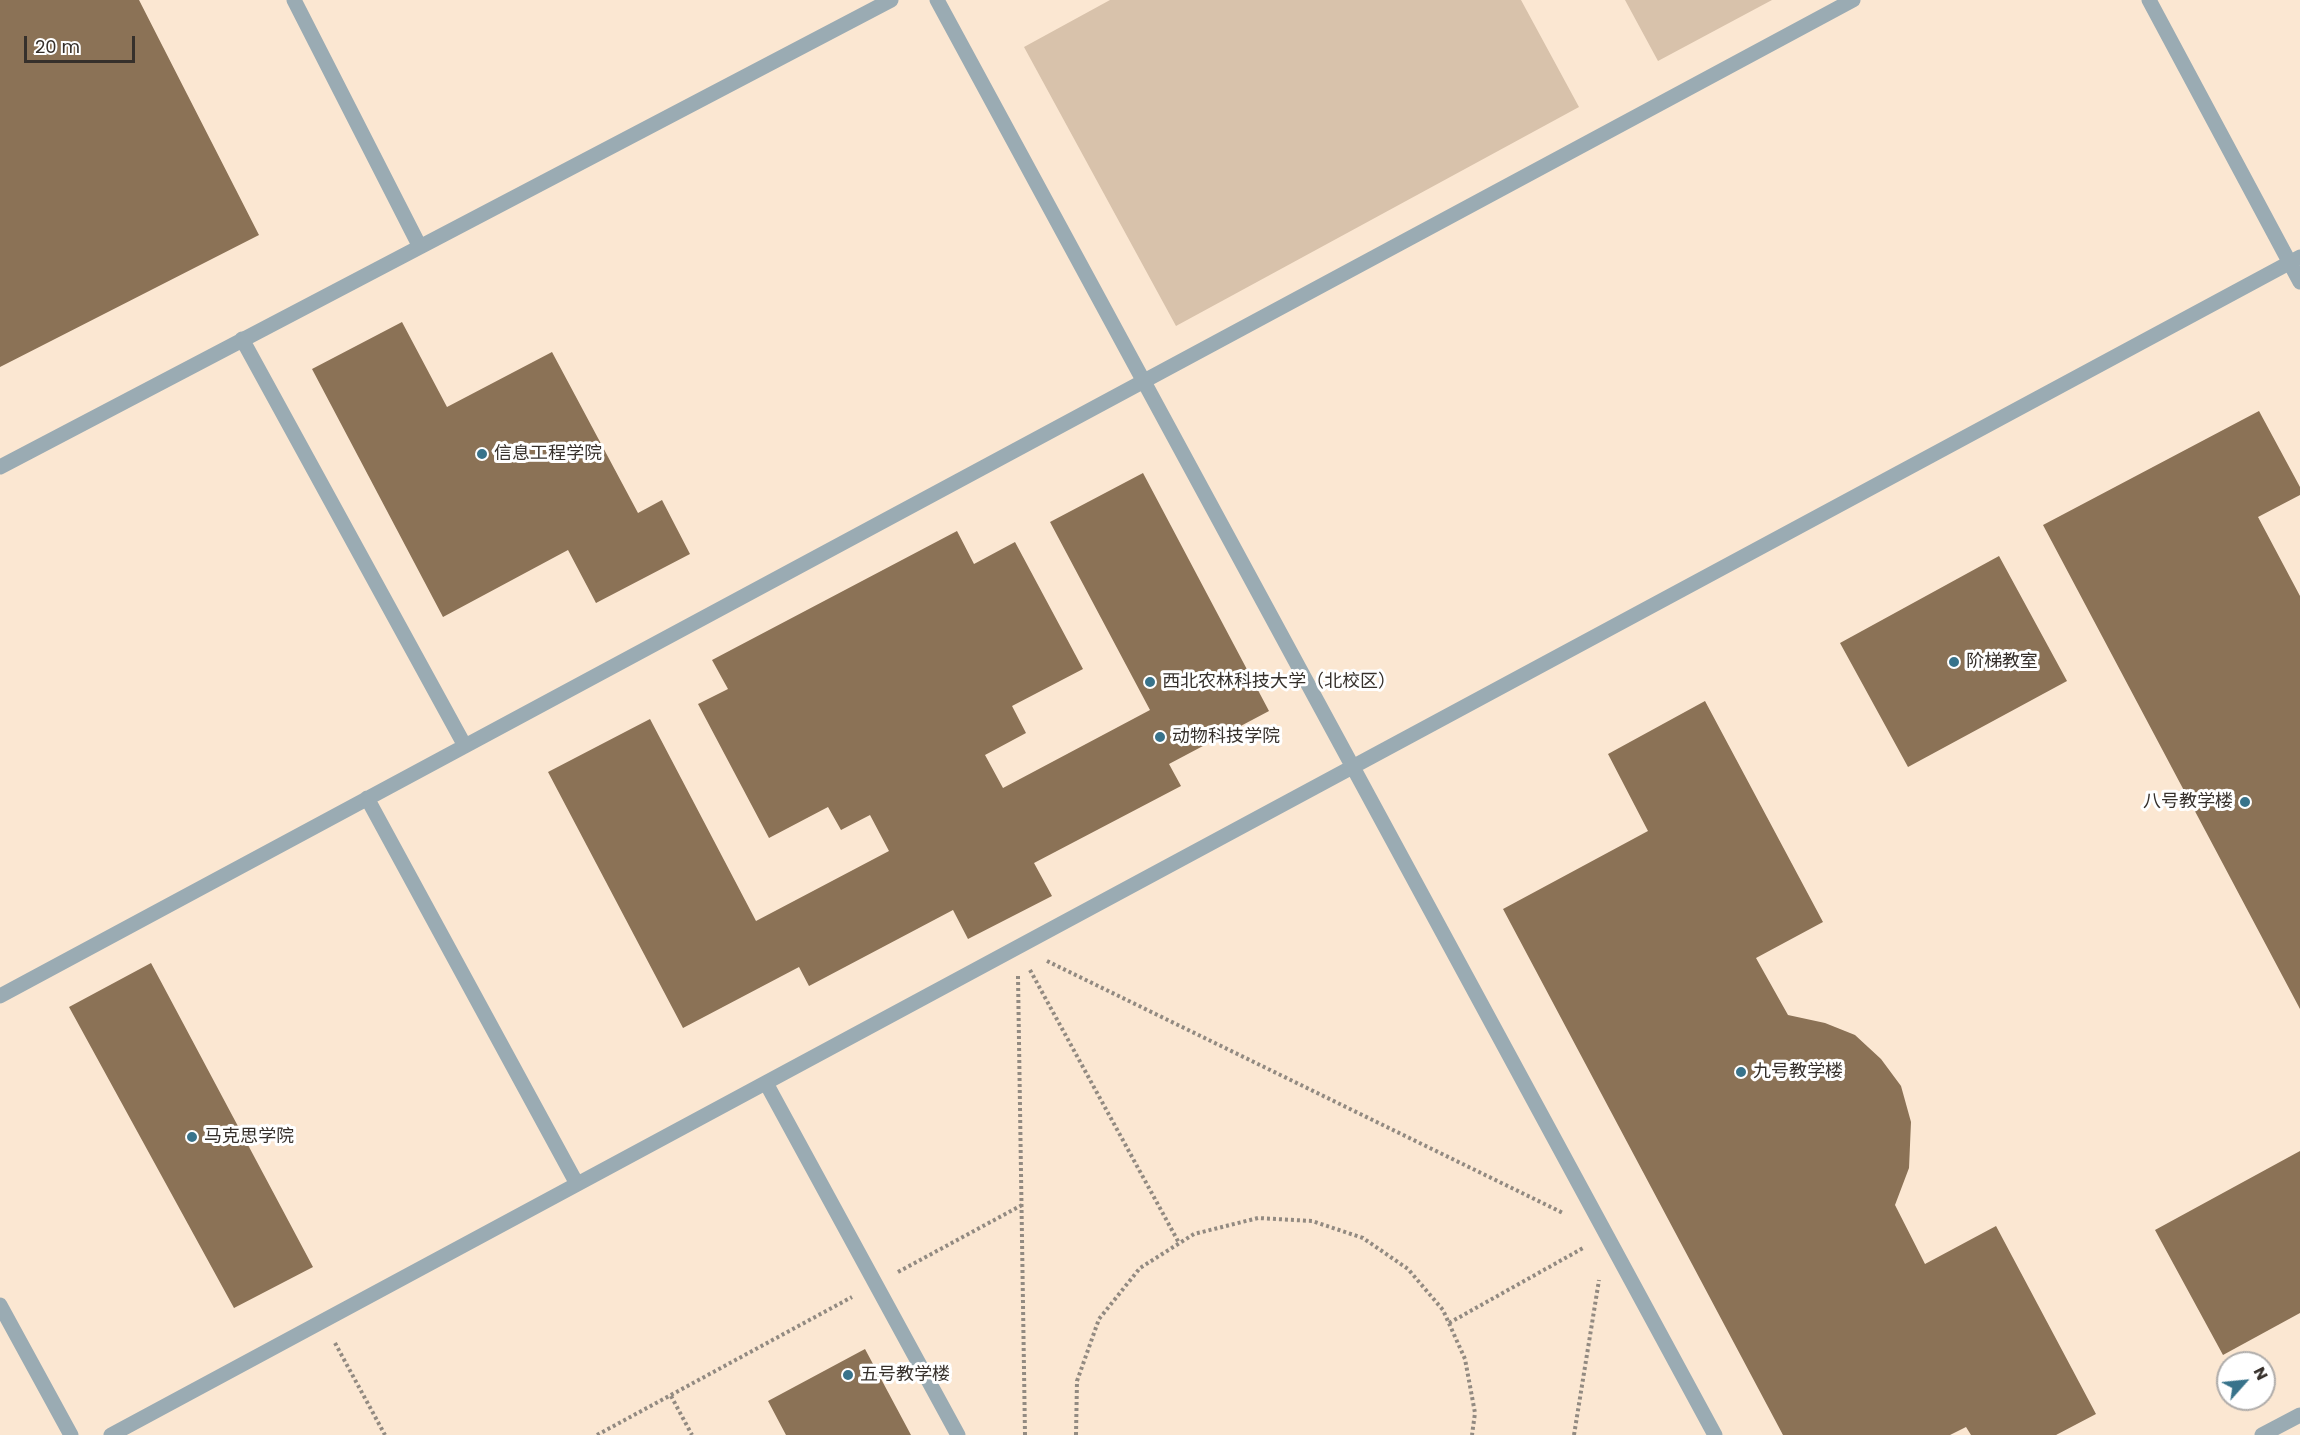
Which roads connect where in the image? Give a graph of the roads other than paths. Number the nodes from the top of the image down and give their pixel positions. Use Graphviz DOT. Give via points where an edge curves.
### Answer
graph roads {
  1 [pos="294,0"];
  2 [pos="891,0"];
  3 [pos="937,0"];
  4 [pos="1853,0"];
  5 [pos="2149,0"];
  6 [pos="419,245"];
  7 [pos="2295,260"];
  8 [pos="2300,282"];
  9 [pos="242,339"];
  10 [pos="1144,381"];
  11 [pos="0,466"];
  12 [pos="465,746"];
  13 [pos="1353,767"];
  14 [pos="367,798"];
  15 [pos="0,996"];
  16 [pos="766,1083"];
  17 [pos="577,1184"];
  18 [pos="0,1305"];
  19 [pos="2300,1415"];
  20 [pos="71,1435"];
  21 [pos="111,1435"];
  22 [pos="958,1435"];
  23 [pos="1715,1435"];
  24 [pos="2262,1435"];
  1 -- 6 [label="lane"];
  2 -- 6 [label="lane"];
  3 -- 10 [label="lane"];
  4 -- 10 [label="lane"];
  5 -- 7 [label="lane"];
  6 -- 9 [label="lane"];
  7 -- 8 [label="lane"];
  7 -- 13 [label="lane"];
  9 -- 11 [label="lane"];
  9 -- 12 [label="lane"];
  10 -- 12 [label="lane"];
  10 -- 13 [label="lane"];
  12 -- 14 [label="lane"];
  13 -- 16 [label="lane"];
  13 -- 23 [label="lane"];
  14 -- 15 [label="lane"];
  14 -- 17 [label="lane"];
  16 -- 17 [label="lane"];
  16 -- 22 [label="lane"];
  17 -- 21 [label="lane"];
  18 -- 20 [label="lane"];
  19 -- 24 [label="lane"];
}
